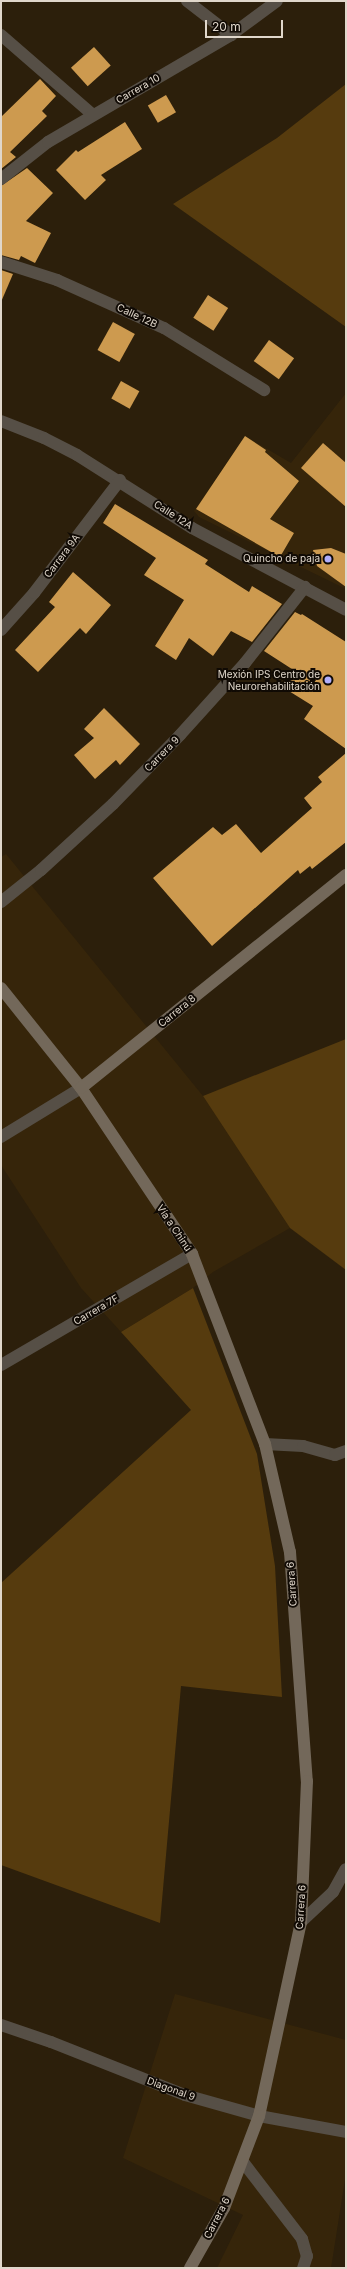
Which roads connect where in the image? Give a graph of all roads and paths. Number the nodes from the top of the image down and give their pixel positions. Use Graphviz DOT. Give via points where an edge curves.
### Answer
graph roads {
  1 [pos="187,1"];
  2 [pos="277,1"];
  3 [pos="1,35"];
  4 [pos="232,35"];
  5 [pos="93,115"];
  6 [pos="1,179"];
  7 [pos="1,262"];
  8 [pos="264,390"];
  9 [pos="1,421"];
  10 [pos="120,480"];
  11 [pos="305,587"];
  12 [pos="346,610"];
  13 [pos="1,630"];
  14 [pos="346,875"];
  15 [pos="1,902"];
  16 [pos="1,988"];
  17 [pos="81,1088"];
  18 [pos="1,1137"];
  19 [pos="192,1254"];
  20 [pos="1,1365"];
  21 [pos="265,1444"];
  22 [pos="346,1451"];
  23 [pos="290,1552"];
  24 [pos="346,1869"];
  25 [pos="302,1922"];
  26 [pos="1,2025"];
  27 [pos="259,2116"];
  28 [pos="346,2132"];
  29 [pos="243,2162"];
  30 [pos="190,2268"];
  31 [pos="304,2268"];
  1 -- 4 [label="street"];
  2 -- 4 [label="street, Carrera 10"];
  3 -- 5 [label="street"];
  4 -- 5 [label="street, Carrera 10"];
  5 -- 6 [label="street, Carrera 10" via="48,142"];
  7 -- 8 [label="street, Calle 12B" via="57,280 164,328"];
  9 -- 10 [label="street, Calle 12A" via="44,438"];
  10 -- 11 [label="street, Calle 12A" via="192,528"];
  10 -- 13 [label="street, Carrera 9A" via="34,593"];
  11 -- 12 [label="street, Calle 12A"];
  11 -- 15 [label="street, Carrera 9" via="245,663 180,735 113,804 42,870"];
  14 -- 17 [label="main road, Carrera 8"];
  16 -- 17 [label="main road, Vía a Chinú"];
  17 -- 18 [label="street, Carrera 8"];
  17 -- 19 [label="main road, Vía a Chinú"];
  19 -- 20 [label="street, Carrera 7F"];
  19 -- 21 [label="main road, Vía a Chinú"];
  21 -- 22 [label="street" via="303,1446 336,1455"];
  21 -- 23 [label="main road, Vía a Chinú"];
  23 -- 25 [label="main road, Carrera 6" via="306,1781"];
  24 -- 25 [label="street" via="333,1892"];
  25 -- 27 [label="main road, Carrera 6"];
  26 -- 27 [label="street, Diagonal 9" via="185,2095"];
  27 -- 28 [label="street, Diagonal 9"];
  27 -- 29 [label="main road, Carrera 6"];
  29 -- 30 [label="main road, Carrera 6" via="224,2208"];
  29 -- 31 [label="street" via="302,2239 307,2256"];
}
